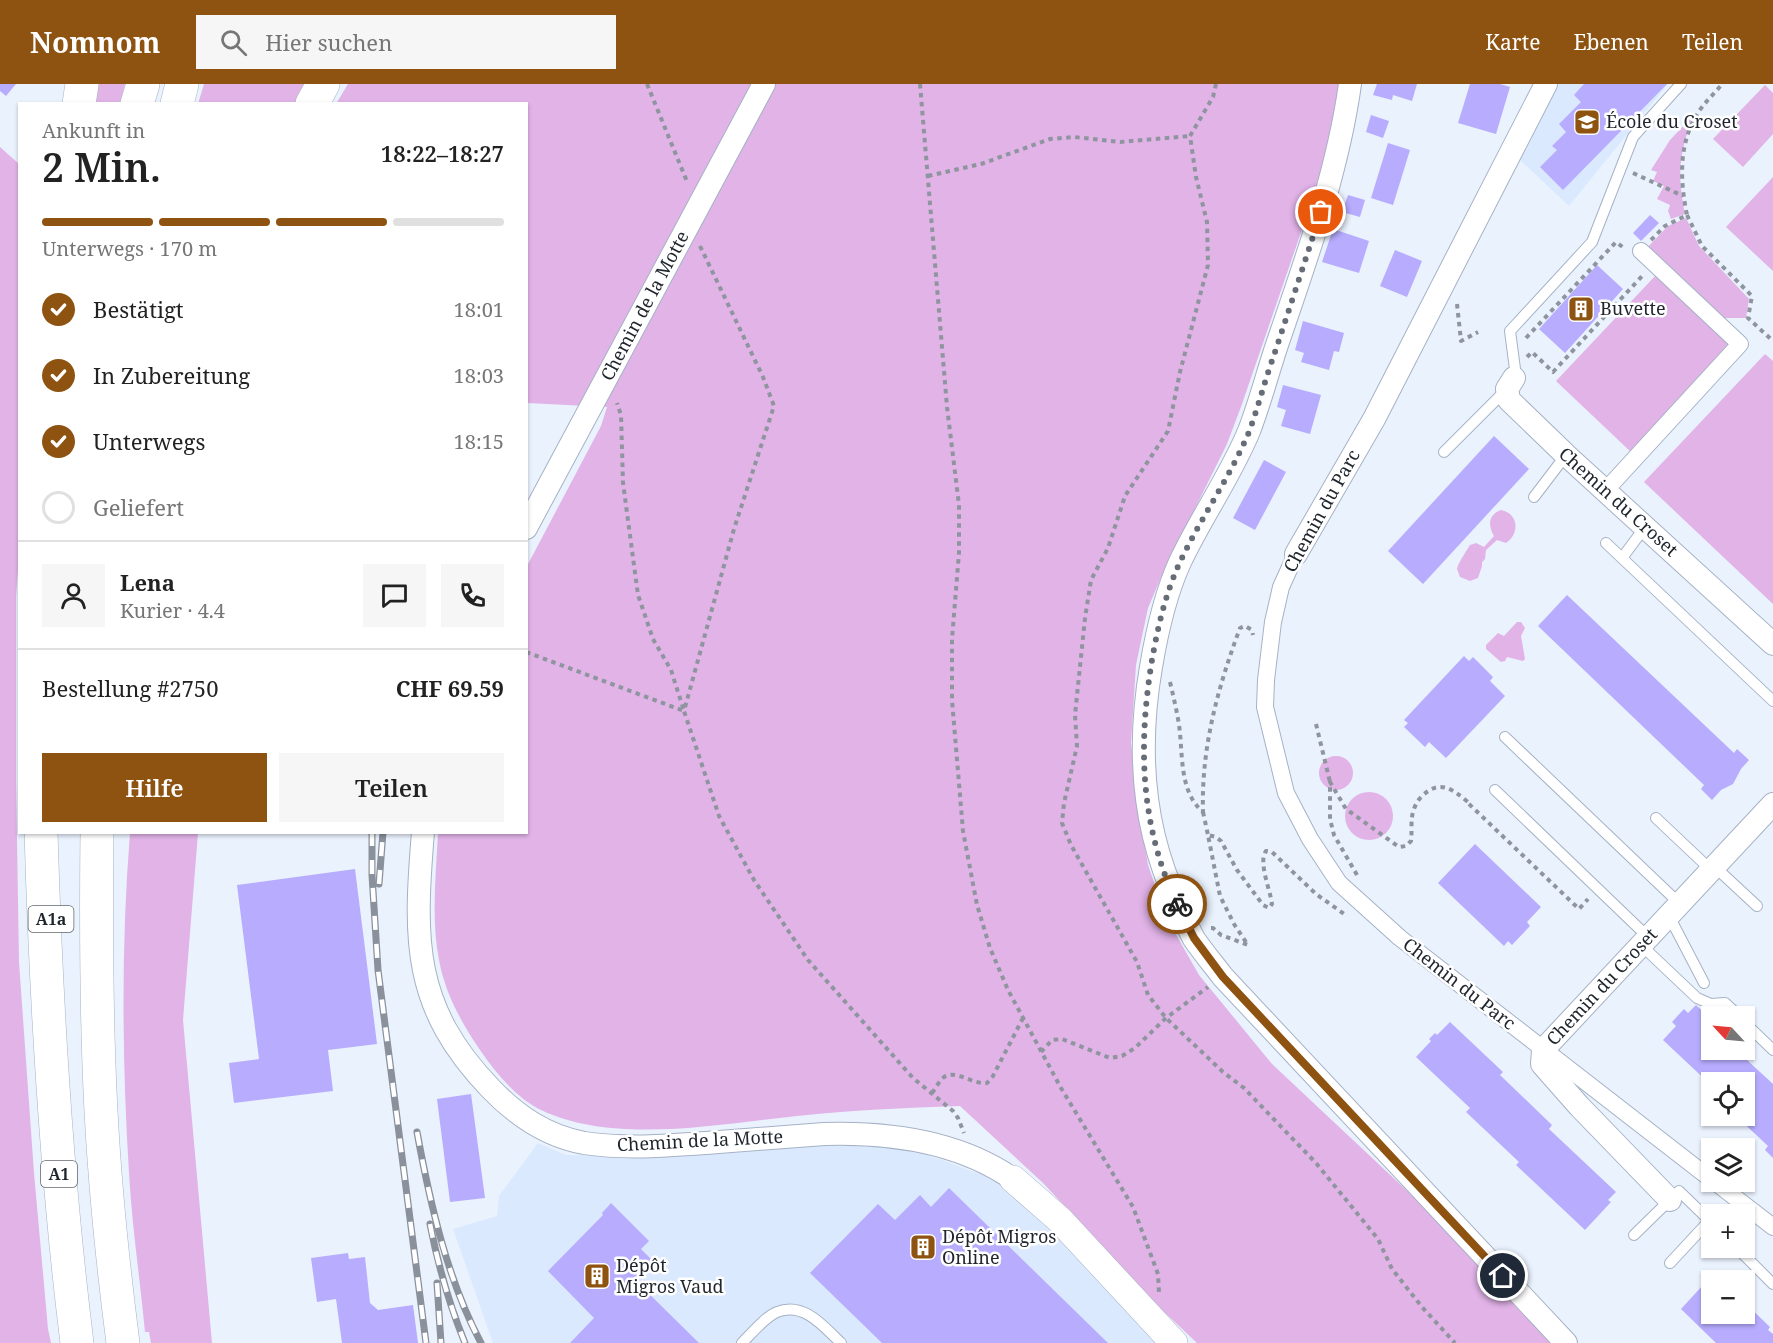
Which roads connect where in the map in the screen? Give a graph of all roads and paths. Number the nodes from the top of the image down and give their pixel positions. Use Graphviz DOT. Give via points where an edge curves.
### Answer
graph roads {
  1 [pos="82,84"];
  2 [pos="143,84"];
  3 [pos="182,84"];
  4 [pos="323,84"];
  5 [pos="646,84"];
  6 [pos="764,84"];
  7 [pos="920,84"];
  8 [pos="1216,84"];
  9 [pos="1350,84"];
  10 [pos="1546,84"];
  11 [pos="1681,84"];
  12 [pos="1722,84"];
  13 [pos="80,102"];
  14 [pos="138,102"];
  15 [pos="178,102"];
  16 [pos="313,102"];
  17 [pos="1190,136"];
  18 [pos="1627,170"];
  19 [pos="928,176"];
  20 [pos="1683,196"];
  21 [pos="694,215"];
  22 [pos="1687,215"];
  23 [pos="1633,250"];
  24 [pos="1654,263"];
  25 [pos="1456,296"];
  26 [pos="1478,332"];
  27 [pos="1773,341"];
  28 [pos="1522,342"];
  29 [pos="1527,347"];
  30 [pos="609,376"];
  31 [pos="1511,383"];
  32 [pos="1444,452"];
  33 [pos="1566,456"];
  34 [pos="1605,491"];
  35 [pos="1534,497"];
  36 [pos="528,524"];
  37 [pos="1645,527"];
  38 [pos="1606,543"];
  39 [pos="1296,554"];
  40 [pos="1622,558"];
  41 [pos="1254,639"];
  42 [pos="1773,644"];
  43 [pos="528,653"];
  44 [pos="1168,672"];
  45 [pos="1773,701"];
  46 [pos="684,711"];
  47 [pos="1316,724"];
  48 [pos="1505,737"];
  49 [pos="1330,782"];
  50 [pos="1495,790"];
  51 [pos="1773,804"];
  52 [pos="1203,812"];
  53 [pos="1656,818"];
  54 [pos="41,834"];
  55 [pos="54,834"];
  56 [pos="423,834"];
  57 [pos="1208,835"];
  58 [pos="98,839"];
  59 [pos="1713,868"];
  60 [pos="1592,895"];
  61 [pos="1360,902"];
  62 [pos="1757,906"];
  63 [pos="1675,910"];
  64 [pos="1355,921"];
  65 [pos="1194,938"];
  66 [pos="1645,941"];
  67 [pos="1223,977"];
  68 [pos="1704,983"];
  69 [pos="48,1005"];
  70 [pos="1728,1006"];
  71 [pos="1023,1018"];
  72 [pos="1166,1018"];
  73 [pos="1755,1033"];
  74 [pos="1543,1050"];
  75 [pos="1773,1050"];
  76 [pos="1041,1052"];
  77 [pos="932,1093"];
  78 [pos="972,1157"];
  79 [pos="1701,1172"];
  80 [pos="1013,1179"];
  81 [pos="1727,1192"];
  82 [pos="1670,1200"];
  83 [pos="1701,1212"];
  84 [pos="1773,1227"];
  85 [pos="1701,1232"];
  86 [pos="1634,1236"];
  87 [pos="1747,1258"];
  88 [pos="1670,1263"];
  89 [pos="1773,1284"];
  90 [pos="1155,1323"];
  91 [pos="77,1343"];
  92 [pos="123,1343"];
  93 [pos="742,1343"];
  94 [pos="841,1343"];
  95 [pos="1174,1343"];
  96 [pos="1455,1343"];
  97 [pos="1566,1343"];
  1 -- 13 [label="highway"];
  2 -- 14 [label="highway"];
  3 -- 15 [label="highway"];
  4 -- 16 [label="highway"];
  5 -- 21 [label="path"];
  6 -- 21 [label="street, Chemin de la Motte"];
  7 -- 19 [label="path"];
  8 -- 17 [label="path"];
  9 -- 65 [label="street" via="1342,134 1321,212 1255,416 1180,561 1154,653 1143,758 1151,828 1171,890"];
  10 -- 39 [label="street, Chemin du Parc" via="1374,419"];
  11 -- 31 [label="lane" via="1632,137 1592,242 1510,331 1515,369"];
  12 -- 20 [label="path" via="1697,115 1689,133 1681,165"];
  17 -- 19 [label="path" via="1120,142 1074,137 1050,139 981,164"];
  17 -- 72 [label="path" via="1207,222 1208,265 1168,431 1125,496 1108,548 1090,580 1075,716 1077,746 1062,823 1137,962 1148,995"];
  18 -- 20 [label="path"];
  19 -- 71 [label="path" via="959,505 952,700 963,831 990,948"];
  20 -- 22 [label="path"];
  21 -- 30 [label="street, Chemin de la Motte"];
  21 -- 46 [label="path" via="774,406 734,529"];
  22 -- 23 [label="path"];
  22 -- 27 [label="path" via="1702,246 1752,297 1748,318"];
  23 -- 24 [label="street"];
  23 -- 28 [label="path" via="1616,242"];
  24 -- 29 [label="path" via="1553,372"];
  24 -- 34 [label="street" via="1740,344"];
  25 -- 26 [label="path" via="1461,341"];
  30 -- 36 [label="street, Chemin de la Motte"];
  30 -- 46 [label="path" via="621,415 623,483 638,595 653,639 671,670"];
  31 -- 32 [label="lane"];
  31 -- 33 [label="street, Chemin du Croset" via="1509,400"];
  33 -- 34 [label="street, Chemin du Croset"];
  33 -- 35 [label="lane"];
  34 -- 37 [label="street, Chemin du Croset"];
  37 -- 40 [label="lane"];
  37 -- 42 [label="street, Chemin du Croset"];
  38 -- 40 [label="lane"];
  39 -- 61 [label="street, Chemin du Parc" via="1281,587 1273,622 1266,707 1286,793 1339,883"];
  40 -- 45 [label="lane"];
  41 -- 52 [label="path" via="1252,630 1240,628 1226,666 1210,724"];
  43 -- 46 [label="path"];
  44 -- 52 [label="path" via="1179,720 1183,767 1195,805"];
  46 -- 77 [label="path" via="720,816 754,880 808,960 913,1078"];
  47 -- 49 [label="path"];
  48 -- 63 [label="lane"];
  49 -- 60 [label="path" via="1346,809 1400,847 1411,841 1417,801 1429,789 1441,786 1454,791 1579,909"];
  49 -- 61 [label="path" via="1330,819 1334,835 1354,867 1360,884"];
  50 -- 66 [label="lane"];
  51 -- 59 [label="street, Chemin du Croset"];
  52 -- 57 [label="path"];
  53 -- 59 [label="lane"];
  54 -- 69 [label="highway, A1"];
  55 -- 69 [label="highway, A1a"];
  56 -- 78 [label="street, Chemin de la Motte" via="419,930 431,1000 471,1067 506,1104 532,1124 564,1138 602,1145 656,1147 852,1133 903,1137"];
  57 -- 64 [label="path" via="1221,841 1263,905 1269,908 1272,903 1263,862 1266,851"];
  57 -- 65 [label="path" via="1220,896 1248,945 1213,928"];
  58 -- 92 [label="highway" via="96,961 101,1111"];
  59 -- 62 [label="lane"];
  59 -- 63 [label="street, Chemin du Croset"];
  61 -- 74 [label="street, Chemin du Parc"];
  63 -- 66 [label="street, Chemin du Croset"];
  63 -- 68 [label="lane"];
  65 -- 67 [label="street"];
  66 -- 70 [label="lane" via="1697,998"];
  66 -- 74 [label="street, Chemin du Croset"];
  67 -- 72 [label="path"];
  67 -- 97 [label="street"];
  69 -- 91 [label="highway, A1"];
  71 -- 76 [label="path"];
  71 -- 77 [label="path" via="987,1083 949,1075"];
  72 -- 76 [label="path" via="1122,1056 1110,1058 1062,1040 1052,1040"];
  72 -- 96 [label="path" via="1244,1088 1316,1163 1378,1239 1392,1269"];
  73 -- 75 [label="lane"];
  74 -- 79 [label="street, Chemin du Parc"];
  74 -- 82 [label="street, Chemin du Croset" via="1542,1064"];
  76 -- 90 [label="path" via="1133,1206 1158,1274 1160,1308"];
  77 -- 78 [label="path" via="958,1118"];
  78 -- 80 [label="street, Chemin de la Motte"];
  80 -- 90 [label="street" via="1060,1221"];
  81 -- 84 [label="street, Chemin du Parc"];
  82 -- 83 [label="lane" via="1679,1191"];
  82 -- 86 [label="lane"];
  85 -- 88 [label="lane"];
  87 -- 89 [label="lane"];
  90 -- 95 [label="street"];
  93 -- 94 [label="lane" via="777,1312 794,1310 808,1313"];
}
